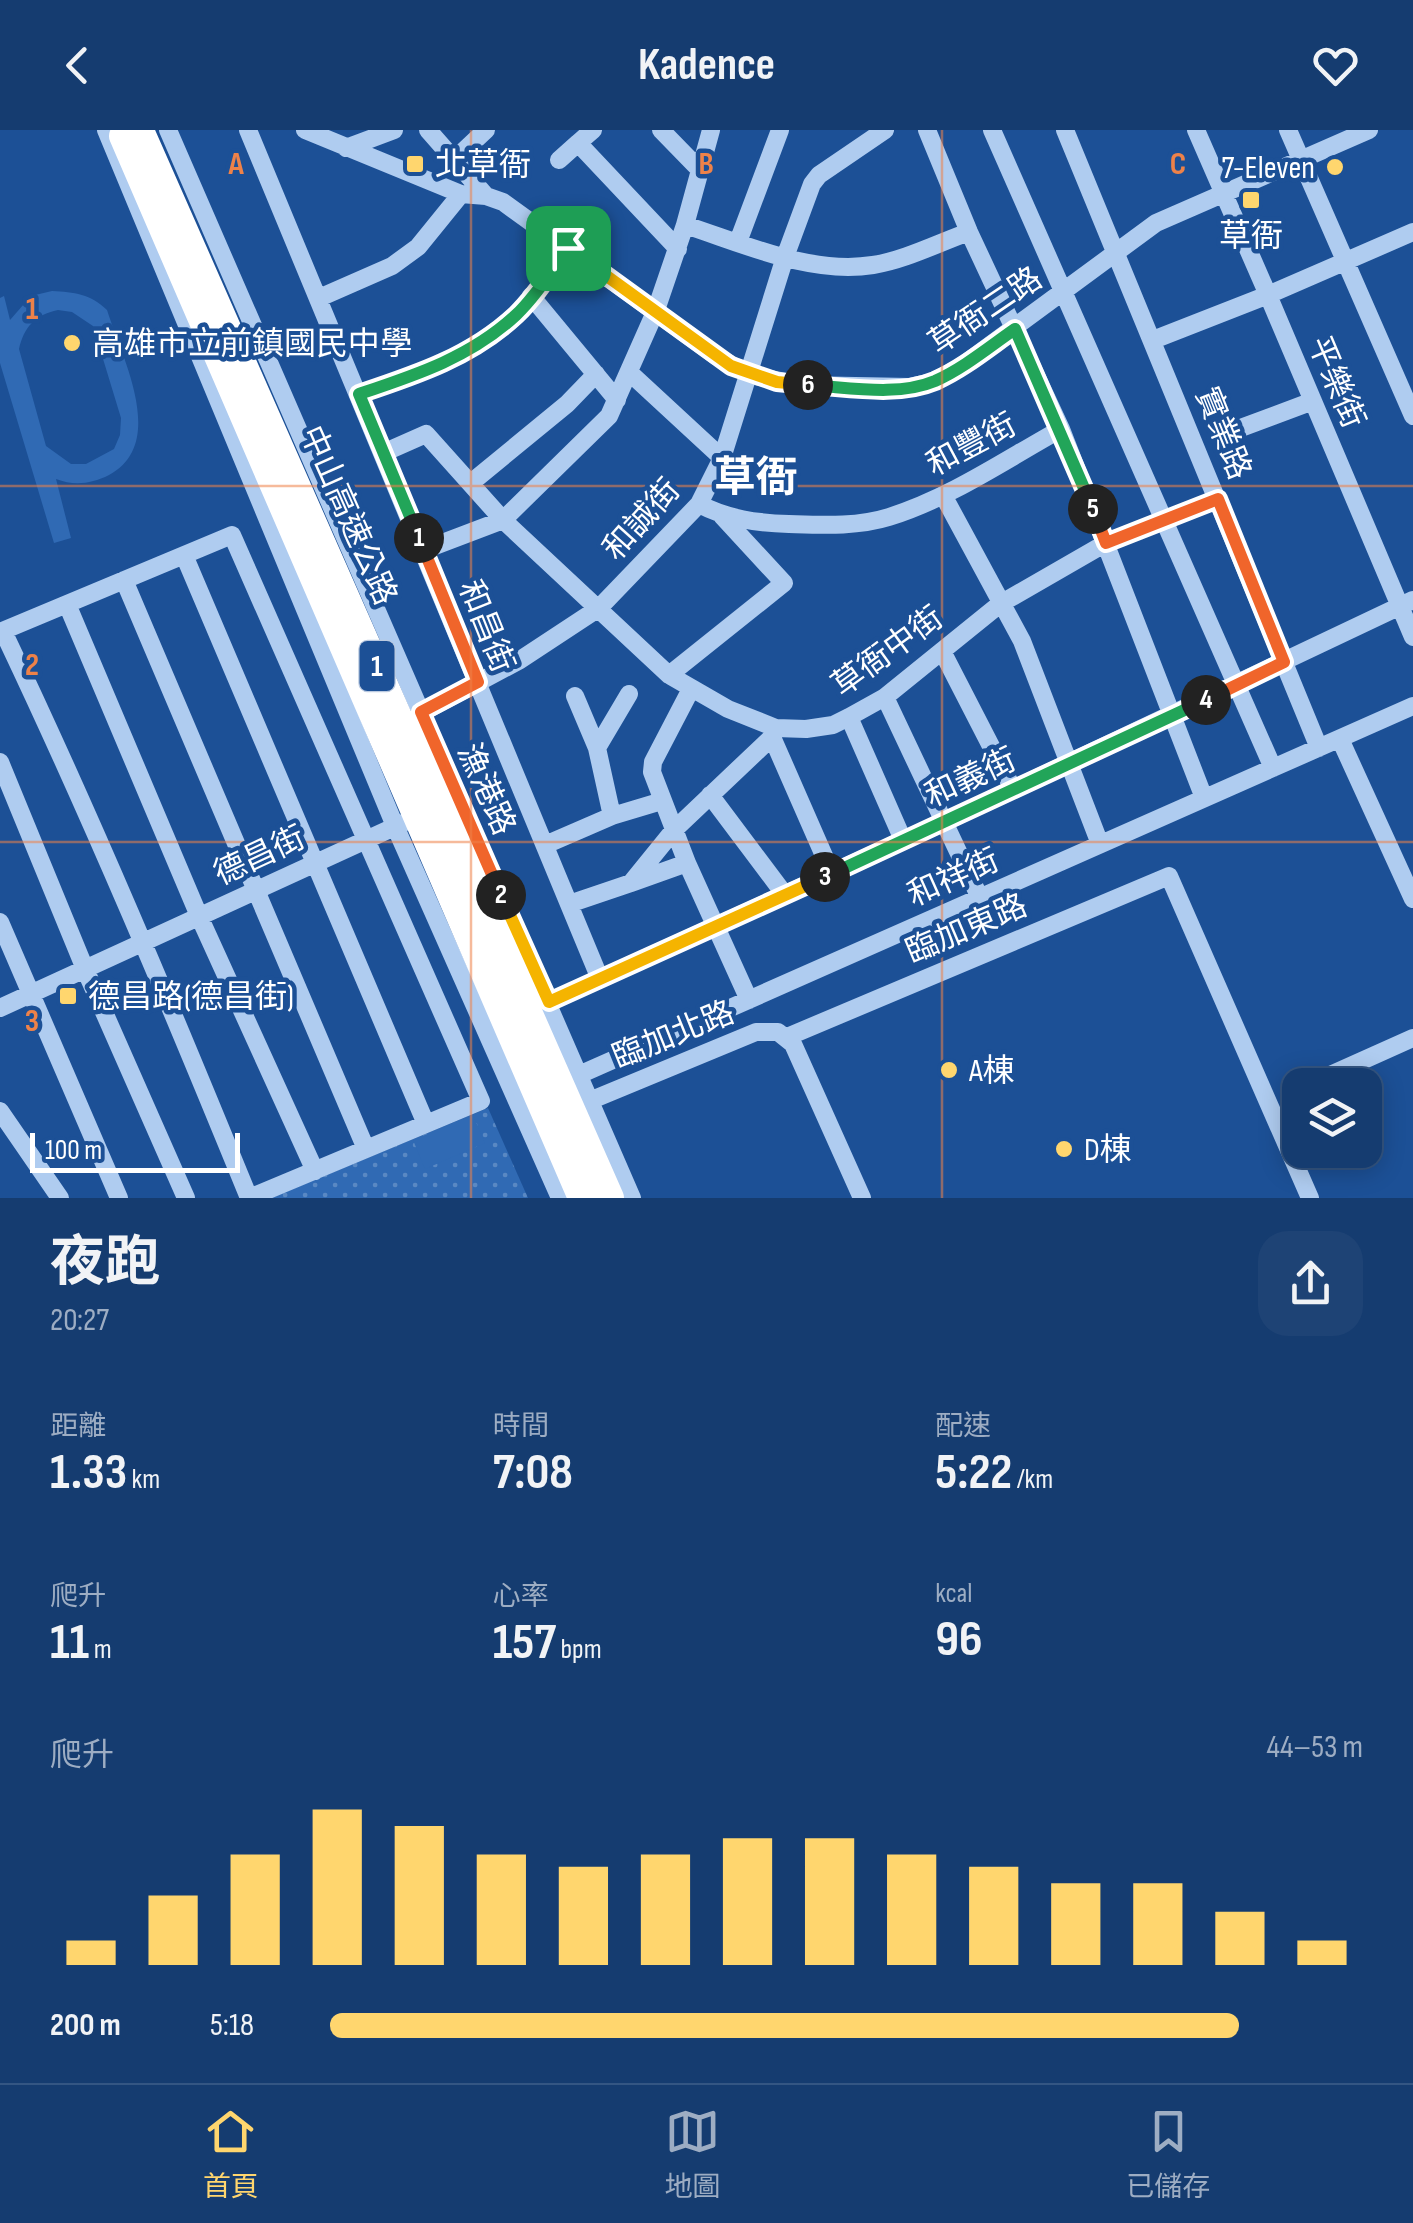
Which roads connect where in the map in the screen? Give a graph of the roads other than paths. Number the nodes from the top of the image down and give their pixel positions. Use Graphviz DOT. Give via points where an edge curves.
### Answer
graph roads {
  1 [pos="248,130"];
  2 [pos="305,130"];
  3 [pos="394,130"];
  4 [pos="428,130"];
  5 [pos="486,130"];
  6 [pos="661,130"];
  7 [pos="712,130"];
  8 [pos="780,130"];
  9 [pos="885,130"];
  10 [pos="927,130"];
  11 [pos="992,130"];
  12 [pos="1065,130"];
  13 [pos="1196,130"];
  14 [pos="1288,130"];
  15 [pos="1369,130"];
  16 [pos="135,133"];
  17 [pos="585,136"];
  18 [pos="346,148"];
  19 [pos="454,160"];
  20 [pos="559,160"];
  21 [pos="1301,160"];
  22 [pos="699,169"];
  23 [pos="1223,192"];
  24 [pos="461,194"];
  25 [pos="486,196"];
  26 [pos="685,225"];
  27 [pos="969,232"];
  28 [pos="1413,232"];
  29 [pos="738,242"];
  30 [pos="568,248"];
  31 [pos="678,249"];
  32 [pos="1116,253"];
  33 [pos="785,257"];
  34 [pos="1345,262"];
  35 [pos="1063,294"];
  36 [pos="1268,295"];
  37 [pos="532,296"];
  38 [pos="320,298"];
  39 [pos="656,310"];
  40 [pos="1015,329"];
  41 [pos="1154,340"];
  42 [pos="596,374"];
  43 [pos="630,374"];
  44 [pos="750,375"];
  45 [pos="359,394"];
  46 [pos="617,400"];
  47 [pos="1313,401"];
  48 [pos="1413,416"];
  49 [pos="1238,428"];
  50 [pos="1061,429"];
  51 [pos="383,453"];
  52 [pos="722,458"];
  53 [pos="472,482"];
  54 [pos="943,495"];
  55 [pos="1218,499"];
  56 [pos="699,504"];
  57 [pos="722,516"];
  58 [pos="1165,518"];
  59 [pos="504,520"];
  60 [pos="1106,543"];
  61 [pos="424,550"];
  62 [pos="184,555"];
  63 [pos="124,580"];
  64 [pos="1406,603"];
  65 [pos="68,604"];
  66 [pos="1000,604"];
  67 [pos="599,608"];
  68 [pos="1,632"];
  69 [pos="1413,637"];
  70 [pos="942,651"];
  71 [pos="1284,662"];
  72 [pos="669,675"];
  73 [pos="478,682"];
  74 [pos="1237,685"];
  75 [pos="691,688"];
  76 [pos="628,694"];
  77 [pos="575,696"];
  78 [pos="885,697"];
  79 [pos="1413,706"];
  80 [pos="421,712"];
  81 [pos="1172,716"];
  82 [pos="850,718"];
  83 [pos="774,732"];
  84 [pos="1340,738"];
  85 [pos="596,748"];
  86 [pos="1319,748"];
  87 [pos="0,762"];
  88 [pos="1069,764"];
  89 [pos="1273,768"];
  90 [pos="1013,789"];
  91 [pos="710,795"];
  92 [pos="1204,798"];
  93 [pos="662,801"];
  94 [pos="461,805"];
  95 [pos="612,816"];
  96 [pos="944,822"];
  97 [pos="395,826"];
  98 [pos="674,830"];
  99 [pos="364,839"];
  100 [pos="903,840"];
  101 [pos="1100,844"];
  102 [pos="545,846"];
  103 [pos="315,862"];
  104 [pos="687,863"];
  105 [pos="832,874"];
  106 [pos="631,883"];
  107 [pos="256,890"];
  108 [pos="785,895"];
  109 [pos="980,898"];
  110 [pos="1413,899"];
  111 [pos="569,904"];
  112 [pos="199,916"];
  113 [pos="0,922"];
  114 [pos="716,927"];
  115 [pos="144,941"];
  116 [pos="85,969"];
  117 [pos="600,979"];
  118 [pos="32,994"];
  119 [pos="749,1000"];
  120 [pos="549,1002"];
  121 [pos="0,1008"];
  122 [pos="787,1036"];
  123 [pos="1413,1038"];
  124 [pos="1346,1068"];
  125 [pos="579,1075"];
  126 [pos="516,1100"];
  127 [pos="590,1100"];
  128 [pos="0,1111"];
  129 [pos="426,1124"];
  130 [pos="528,1126"];
  131 [pos="366,1149"];
  132 [pos="315,1171"];
  133 [pos="60,1198"];
  134 [pos="119,1198"];
  135 [pos="186,1198"];
  136 [pos="249,1198"];
  137 [pos="560,1198"];
  138 [pos="582,1198"];
  139 [pos="610,1198"];
  140 [pos="632,1198"];
  141 [pos="862,1198"];
  142 [pos="1310,1198"];
  1 -- 38 [label="street, 和昌街"];
  2 -- 18 [label="street, 草衙二路"];
  3 -- 18 [label="street"];
  4 -- 19 [label="street"];
  5 -- 19 [label="street"];
  6 -- 22 [label="street"];
  7 -- 22 [label="street"];
  8 -- 29 [label="street"];
  9 -- 33 [label="street, 和誠街" via="819,175"];
  10 -- 27 [label="street"];
  11 -- 35 [label="street"];
  12 -- 32 [label="street, 實業路"];
  13 -- 23 [label="street, 平樂街"];
  14 -- 21 [label="street"];
  15 -- 21 [label="street, 草衙二路"];
  16 -- 80 [label="street, 漁港路"];
  16 -- 97 [label="street"];
  16 -- 138 [label="highway, 中山高速公路 / 1, bridge"];
  16 -- 139 [label="highway, 中山高速公路 / 1, bridge"];
  17 -- 20 [label="street"];
  17 -- 31 [label="street"];
  18 -- 24 [label="street, 草衙二路"];
  19 -- 25 [label="street"];
  21 -- 23 [label="street, 草衙二路"];
  21 -- 34 [label="street"];
  22 -- 26 [label="street"];
  23 -- 32 [label="street, 草衙二路" via="1174,212"];
  23 -- 36 [label="street, 平樂街"];
  24 -- 25 [label="street, 草衙二路"];
  24 -- 38 [label="street" via="392,266"];
  25 -- 30 [label="street, 草衙二路"];
  26 -- 29 [label="street"];
  26 -- 31 [label="street"];
  27 -- 33 [label="street" via="876,264 842,268"];
  27 -- 40 [label="street"];
  28 -- 34 [label="street"];
  29 -- 33 [label="street"];
  30 -- 37 [label="street"];
  30 -- 39 [label="street, 草衙二路"];
  31 -- 39 [label="street"];
  32 -- 35 [label="street, 草衙二路"];
  32 -- 41 [label="street, 實業路"];
  33 -- 44 [label="street, 和誠街"];
  34 -- 36 [label="street"];
  34 -- 48 [label="street"];
  35 -- 40 [label="street, 草衙二路"];
  35 -- 58 [label="street"];
  36 -- 41 [label="street"];
  36 -- 47 [label="street, 平樂街"];
  37 -- 42 [label="street"];
  37 -- 45 [label="street" via="474,347 428,372"];
  38 -- 45 [label="street, 和昌街"];
  39 -- 43 [label="street"];
  39 -- 44 [label="street, 草衙二路"];
  40 -- 44 [label="street, 草衙二路" via="959,368 910,388 802,385"];
  40 -- 50 [label="street"];
  41 -- 55 [label="street, 實業路"];
  42 -- 46 [label="street"];
  42 -- 53 [label="street"];
  43 -- 46 [label="street"];
  43 -- 52 [label="street"];
  44 -- 52 [label="street, 和誠街"];
  45 -- 51 [label="street, 和昌街"];
  46 -- 59 [label="street" via="609,416"];
  47 -- 49 [label="street"];
  47 -- 64 [label="street, 平樂街"];
  50 -- 54 [label="street, 和豐街"];
  50 -- 60 [label="street, 和豐街"];
  51 -- 53 [label="street, 草衙中街" via="426,434"];
  51 -- 61 [label="street, 和昌街"];
  52 -- 56 [label="street, 和誠街"];
  53 -- 59 [label="street, 草衙中街"];
  54 -- 57 [label="street, 和豐街" via="887,518 836,526"];
  54 -- 66 [label="street"];
  55 -- 58 [label="street, 草衙中街"];
  55 -- 71 [label="street, 實業路"];
  56 -- 57 [label="street, 和豐街"];
  56 -- 67 [label="street, 和誠街"];
  57 -- 72 [label="street" via="784,583"];
  58 -- 60 [label="street, 草衙中街"];
  58 -- 74 [label="street"];
  59 -- 61 [label="street"];
  59 -- 67 [label="street, 草衙中街"];
  60 -- 66 [label="street, 草衙中街"];
  60 -- 81 [label="street, 和豐街"];
  61 -- 73 [label="street, 和昌街"];
  62 -- 63 [label="street"];
  62 -- 99 [label="street" via="232,535"];
  62 -- 103 [label="street"];
  63 -- 65 [label="street"];
  63 -- 107 [label="street"];
  64 -- 69 [label="street, 平樂街"];
  64 -- 71 [label="street, 和義街"];
  65 -- 68 [label="street"];
  65 -- 112 [label="street"];
  66 -- 70 [label="street, 草衙中街"];
  66 -- 88 [label="street" via="1022,641"];
  67 -- 72 [label="street, 草衙中街"];
  67 -- 73 [label="street, 和誠街"];
  68 -- 115 [label="street"];
  70 -- 78 [label="street, 草衙中街"];
  70 -- 90 [label="street"];
  71 -- 74 [label="street, 和義街"];
  71 -- 86 [label="street, 實業路"];
  72 -- 75 [label="street, 草衙中街"];
  73 -- 80 [label="street, 和誠街"];
  73 -- 102 [label="street, 和昌街"];
  74 -- 81 [label="street, 和義街"];
  74 -- 89 [label="street"];
  75 -- 83 [label="street, 草衙中街"];
  75 -- 93 [label="street" via="654,762"];
  76 -- 85 [label="street"];
  77 -- 85 [label="street"];
  78 -- 82 [label="street, 草衙中街"];
  78 -- 96 [label="street"];
  79 -- 84 [label="street, 和祥街"];
  80 -- 94 [label="street, 漁港路"];
  81 -- 88 [label="street, 和義街"];
  81 -- 92 [label="street, 和豐街"];
  82 -- 83 [label="street, 草衙中街"];
  82 -- 100 [label="street"];
  83 -- 91 [label="street"];
  83 -- 105 [label="street"];
  84 -- 86 [label="street, 和祥街"];
  84 -- 110 [label="street"];
  85 -- 95 [label="street"];
  86 -- 89 [label="street, 和祥街"];
  87 -- 116 [label="street"];
  88 -- 90 [label="street, 和義街"];
  88 -- 101 [label="street"];
  89 -- 92 [label="street, 和祥街"];
  90 -- 96 [label="street, 和義街"];
  91 -- 98 [label="street"];
  91 -- 108 [label="street"];
  92 -- 101 [label="street, 和祥街"];
  93 -- 95 [label="street"];
  93 -- 98 [label="street"];
  94 -- 97 [label="street, 德昌街"];
  94 -- 120 [label="street, 漁港路"];
  95 -- 102 [label="street"];
  96 -- 100 [label="street, 和義街"];
  96 -- 109 [label="street"];
  97 -- 99 [label="street, 德昌街"];
  97 -- 126 [label="street"];
  98 -- 104 [label="street"];
  98 -- 106 [label="street"];
  99 -- 103 [label="street, 德昌街"];
  99 -- 129 [label="street" via="481,1101"];
  100 -- 105 [label="street, 和義街"];
  101 -- 109 [label="street, 和祥街"];
  102 -- 111 [label="street, 和昌街"];
  103 -- 107 [label="street, 德昌街"];
  103 -- 129 [label="street"];
  104 -- 106 [label="street"];
  104 -- 114 [label="street"];
  105 -- 108 [label="street, 和義街"];
  106 -- 111 [label="street"];
  107 -- 112 [label="street, 德昌街"];
  107 -- 131 [label="street"];
  108 -- 114 [label="street, 和義街"];
  109 -- 119 [label="street, 和祥街"];
  111 -- 117 [label="street, 和昌街"];
  112 -- 115 [label="street, 德昌街"];
  112 -- 132 [label="street"];
  113 -- 118 [label="street"];
  114 -- 117 [label="street, 和義街"];
  114 -- 119 [label="street"];
  115 -- 116 [label="street, 德昌街"];
  115 -- 136 [label="street"];
  116 -- 118 [label="street, 德昌街"];
  116 -- 135 [label="street"];
  117 -- 120 [label="street, 和義街"];
  118 -- 121 [label="street, 德昌街"];
  118 -- 134 [label="street"];
  119 -- 125 [label="street, 和祥街"];
  120 -- 125 [label="street, 漁港路"];
  122 -- 127 [label="street, 臨加北路" via="756,1032"];
  122 -- 141 [label="street, 臨加北路"];
  122 -- 142 [label="street, 臨加東路" via="1169,876"];
  123 -- 124 [label="street"];
  125 -- 126 [label="street, 和祥街"];
  125 -- 127 [label="street, 漁港路"];
  126 -- 130 [label="street"];
  127 -- 130 [label="street, 臨加北路"];
  127 -- 140 [label="street, 漁港路"];
  128 -- 133 [label="street"];
  129 -- 131 [label="street"];
  130 -- 137 [label="street"];
  131 -- 132 [label="street"];
  132 -- 136 [label="street"];
}
